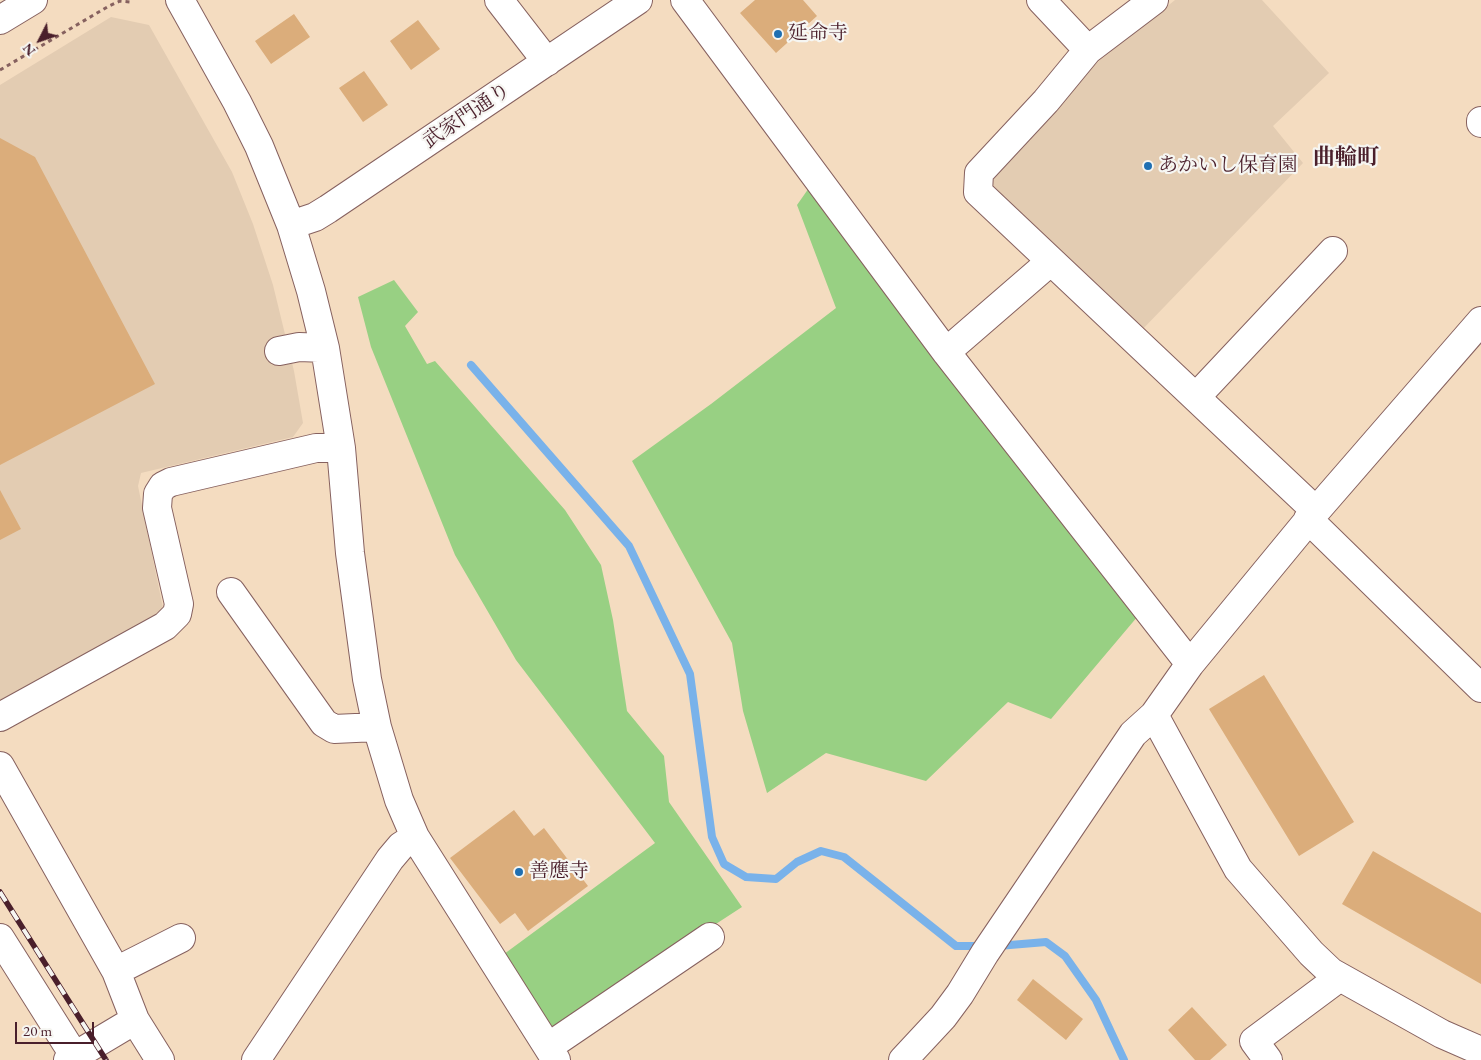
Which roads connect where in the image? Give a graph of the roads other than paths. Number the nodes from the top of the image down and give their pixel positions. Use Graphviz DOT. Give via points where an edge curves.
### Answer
graph roads {
  1 [pos="32,0"];
  2 [pos="180,0"];
  3 [pos="499,0"];
  4 [pos="638,0"];
  5 [pos="685,0"];
  6 [pos="1041,0"];
  7 [pos="1154,0"];
  8 [pos="0,20"];
  9 [pos="1088,50"];
  10 [pos="547,62"];
  11 [pos="291,226"];
  12 [pos="1333,251"];
  13 [pos="1050,262"];
  14 [pos="1481,321"];
  15 [pos="325,348"];
  16 [pos="279,351"];
  17 [pos="946,352"];
  18 [pos="1196,397"];
  19 [pos="341,448"];
  20 [pos="1312,515"];
  21 [pos="231,592"];
  22 [pos="1190,664"];
  23 [pos="1481,688"];
  24 [pos="1154,715"];
  25 [pos="0,717"];
  26 [pos="377,727"];
  27 [pos="0,766"];
  28 [pos="415,837"];
  29 [pos="710,937"];
  30 [pos="0,938"];
  31 [pos="181,938"];
  32 [pos="116,971"];
  33 [pos="1340,977"];
  34 [pos="135,1020"];
  35 [pos="1481,1051"];
  36 [pos="552,1054"];
  37 [pos="1481,1055"];
  38 [pos="910,1058"];
  39 [pos="73,1059"];
  40 [pos="160,1060"];
  41 [pos="256,1060"];
  42 [pos="1268,1060"];
  43 [pos="1474,1060"];
  1 -- 8 [label="street"];
  2 -- 11 [label="street" via="259,146"];
  3 -- 10 [label="street"];
  4 -- 10 [label="street, 武家門通り"];
  5 -- 17 [label="street"];
  6 -- 9 [label="street"];
  7 -- 9 [label="street"];
  9 -- 13 [label="street" via="980,174 978,192"];
  10 -- 11 [label="street, 武家門通り" via="328,209"];
  11 -- 15 [label="street" via="312,291"];
  12 -- 18 [label="street"];
  13 -- 17 [label="street"];
  13 -- 18 [label="street"];
  14 -- 20 [label="street"];
  15 -- 16 [label="street" via="300,347"];
  15 -- 19 [label="street"];
  17 -- 22 [label="street"];
  18 -- 20 [label="street"];
  19 -- 25 [label="street" via="316,448 162,486 157,508 179,604 177,614 165,626"];
  19 -- 26 [label="street" via="350,554"];
  20 -- 22 [label="street"];
  20 -- 23 [label="street"];
  21 -- 26 [label="street" via="324,723 334,729"];
  22 -- 24 [label="street"];
  24 -- 33 [label="street" via="1238,869 1311,953"];
  24 -- 38 [label="street" via="1133,734 960,994"];
  26 -- 28 [label="street" via="399,800"];
  27 -- 32 [label="street"];
  28 -- 36 [label="street"];
  28 -- 41 [label="street" via="390,859"];
  29 -- 36 [label="street"];
  30 -- 39 [label="street"];
  31 -- 32 [label="street"];
  32 -- 34 [label="street"];
  33 -- 35 [label="street" via="1442,1034"];
  33 -- 42 [label="street" via="1254,1041"];
  34 -- 39 [label="street"];
  34 -- 40 [label="street"];
  37 -- 43 [label="street"];
}
